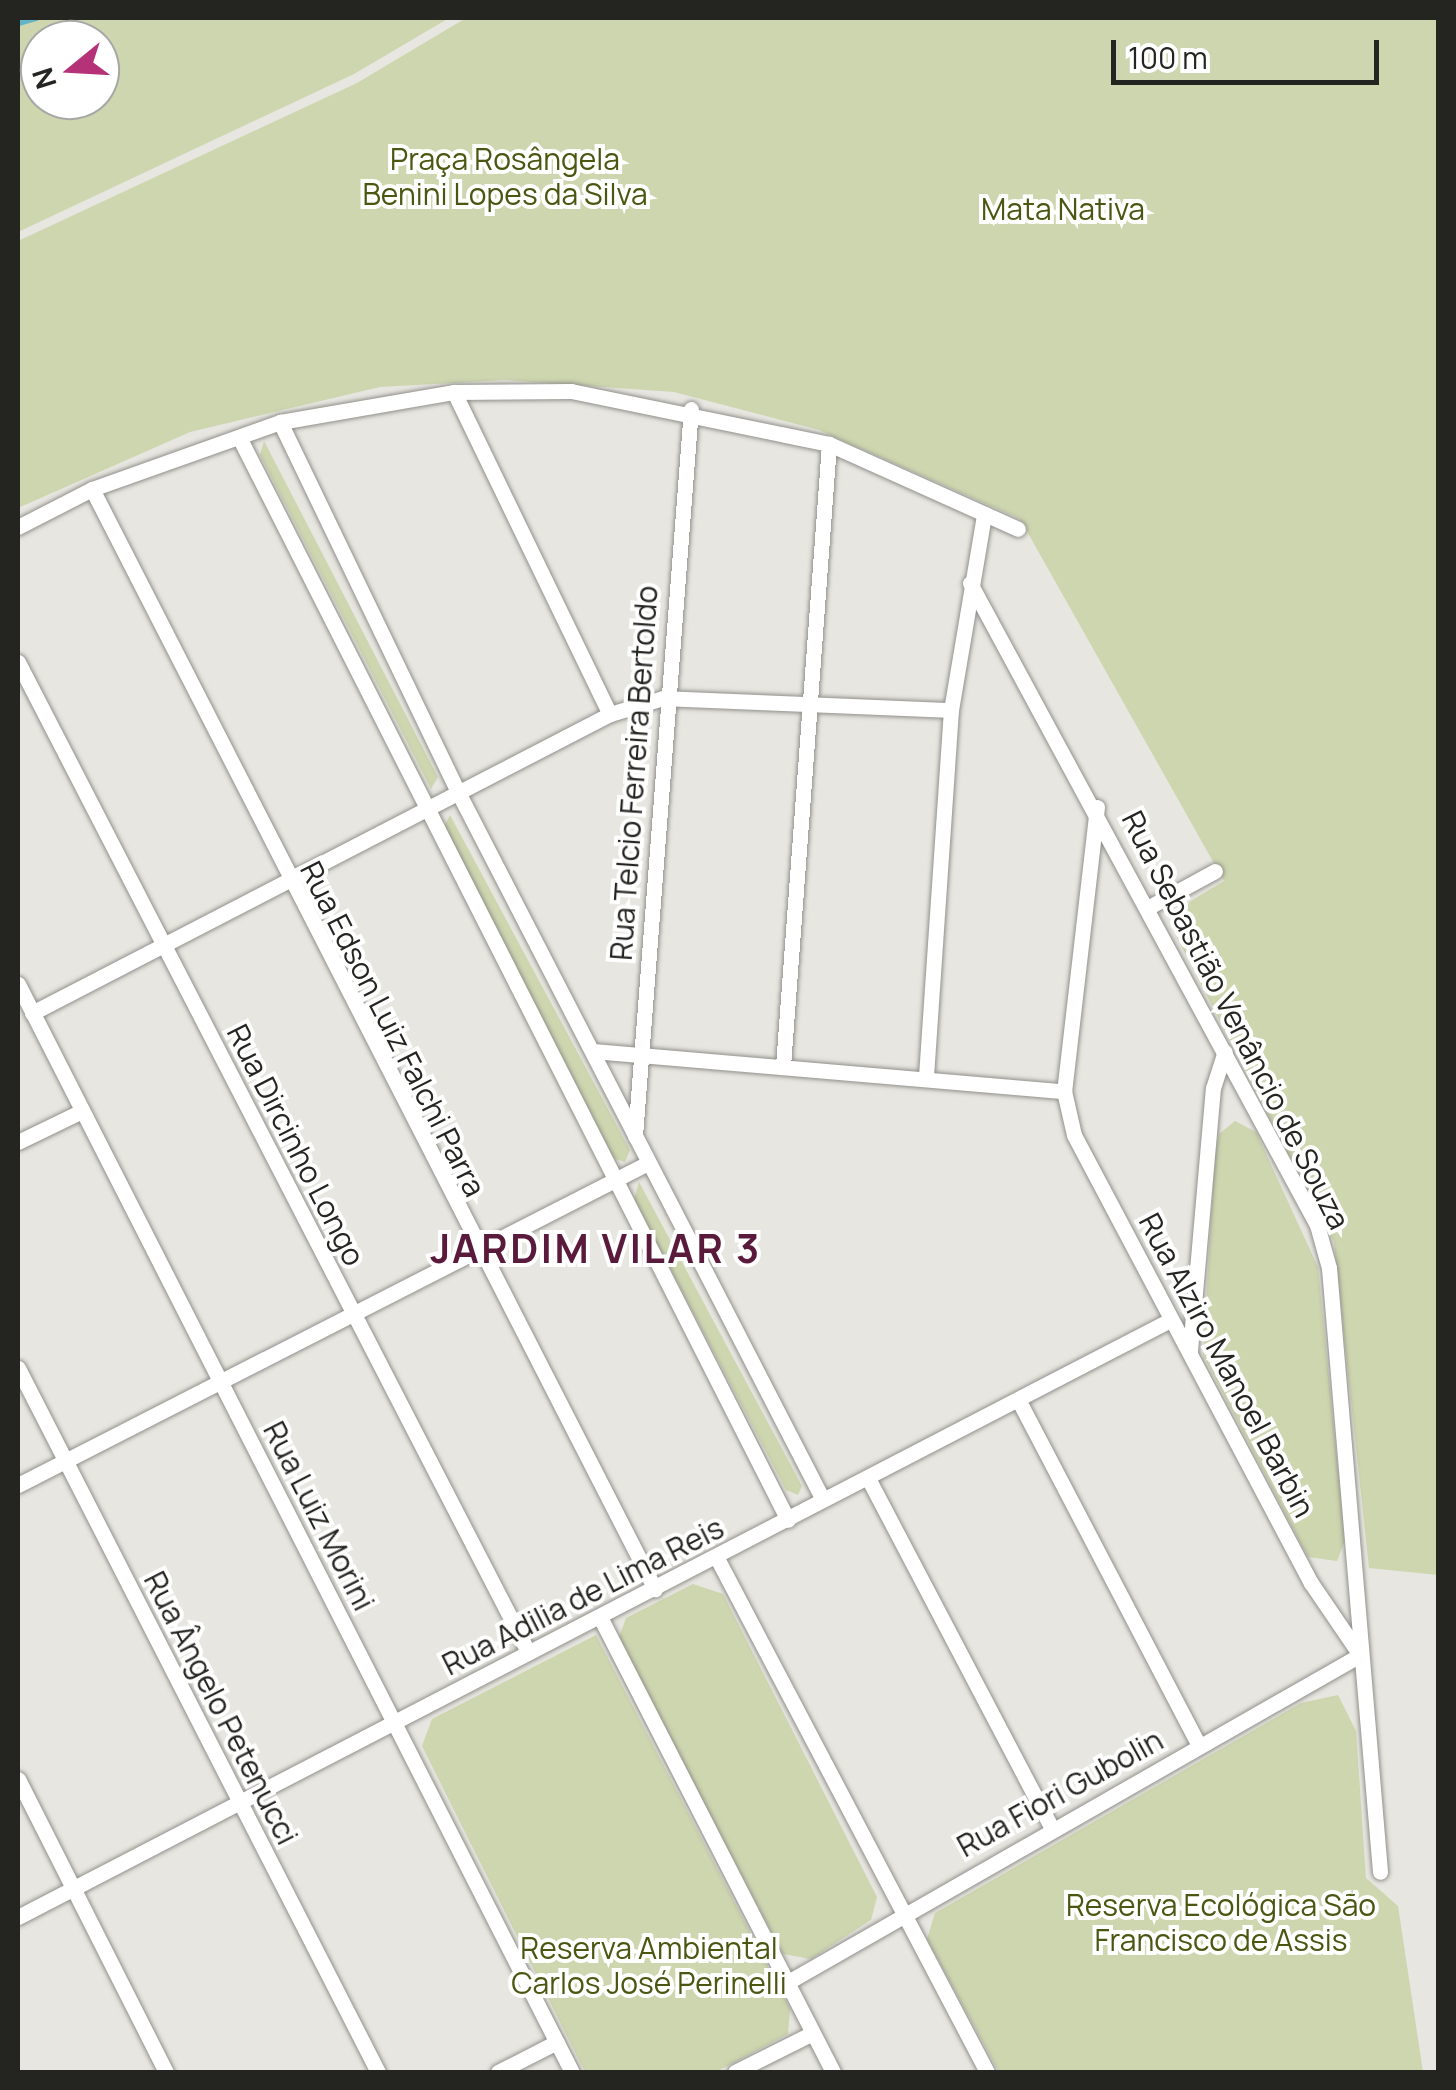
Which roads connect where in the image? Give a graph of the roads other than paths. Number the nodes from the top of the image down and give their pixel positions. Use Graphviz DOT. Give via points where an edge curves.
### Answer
graph roads {
  1 [pos="454,392"];
  2 [pos="691,409"];
  3 [pos="280,422"];
  4 [pos="240,437"];
  5 [pos="830,444"];
  6 [pos="92,489"];
  7 [pos="984,514"];
  8 [pos="18,527"];
  9 [pos="1018,530"];
  10 [pos="970,583"];
  11 [pos="18,662"];
  12 [pos="663,698"];
  13 [pos="810,704"];
  14 [pos="952,710"];
  15 [pos="610,714"];
  16 [pos="459,794"];
  17 [pos="1097,808"];
  18 [pos="423,812"];
  19 [pos="1214,871"];
  20 [pos="286,883"];
  21 [pos="1149,907"];
  22 [pos="163,946"];
  23 [pos="18,984"];
  24 [pos="32,1013"];
  25 [pos="593,1051"];
  26 [pos="1225,1052"];
  27 [pos="643,1055"];
  28 [pos="783,1066"];
  29 [pos="926,1076"];
  30 [pos="1064,1090"];
  31 [pos="82,1111"];
  32 [pos="635,1140"];
  33 [pos="18,1142"];
  34 [pos="646,1164"];
  35 [pos="617,1180"];
  36 [pos="479,1253"];
  37 [pos="352,1316"];
  38 [pos="1170,1320"];
  39 [pos="1190,1352"];
  40 [pos="18,1368"];
  41 [pos="220,1380"];
  42 [pos="1020,1404"];
  43 [pos="64,1460"];
  44 [pos="869,1480"];
  45 [pos="18,1486"];
  46 [pos="822,1498"];
  47 [pos="788,1520"];
  48 [pos="718,1560"];
  49 [pos="655,1590"];
  50 [pos="601,1620"];
  51 [pos="528,1652"];
  52 [pos="1360,1656"];
  53 [pos="394,1723"];
  54 [pos="1199,1746"];
  55 [pos="18,1779"];
  56 [pos="240,1804"];
  57 [pos="1052,1828"];
  58 [pos="1380,1872"];
  59 [pos="74,1889"];
  60 [pos="900,1915"];
  61 [pos="18,1917"];
  62 [pos="788,1982"];
  63 [pos="813,2033"];
  64 [pos="557,2042"];
  65 [pos="166,2072"];
  66 [pos="378,2072"];
  67 [pos="498,2072"];
  68 [pos="572,2072"];
  69 [pos="736,2072"];
  70 [pos="833,2072"];
  71 [pos="987,2072"];
  1 -- 2 [label="street" via="571,391"];
  1 -- 3 [label="street"];
  1 -- 15 [label="street"];
  2 -- 5 [label="street"];
  2 -- 12 [label="street, Rua Telcio Ferreira Bertoldo"];
  3 -- 4 [label="street"];
  3 -- 16 [label="street"];
  4 -- 6 [label="street"];
  4 -- 18 [label="street"];
  5 -- 7 [label="street"];
  5 -- 13 [label="street"];
  6 -- 8 [label="street"];
  6 -- 20 [label="street, Rua Edson Luiz Falchi Parra"];
  7 -- 9 [label="street"];
  7 -- 10 [label="street"];
  10 -- 14 [label="street"];
  10 -- 17 [label="street, Rua Sebastião Venâncio de Souza"];
  11 -- 22 [label="street, Rua Dircinho Longo"];
  12 -- 13 [label="street"];
  12 -- 15 [label="street"];
  12 -- 27 [label="street, Rua Telcio Ferreira Bertoldo"];
  13 -- 14 [label="street"];
  13 -- 28 [label="street"];
  14 -- 29 [label="street"];
  15 -- 16 [label="street"];
  16 -- 18 [label="street"];
  16 -- 25 [label="street"];
  17 -- 21 [label="street, Rua Sebastião Venâncio de Souza"];
  17 -- 30 [label="street"];
  18 -- 20 [label="street"];
  18 -- 35 [label="street"];
  19 -- 21 [label="street"];
  20 -- 22 [label="street"];
  20 -- 36 [label="street, Rua Edson Luiz Falchi Parra"];
  21 -- 26 [label="street, Rua Sebastião Venâncio de Souza"];
  22 -- 24 [label="street"];
  22 -- 37 [label="street, Rua Dircinho Longo"];
  23 -- 24 [label="street, Rua Luiz Morini"];
  24 -- 31 [label="street, Rua Luiz Morini"];
  25 -- 27 [label="street"];
  25 -- 32 [label="street"];
  26 -- 39 [label="street" via="1213,1088"];
  26 -- 52 [label="street, Rua Sebastião Venâncio de Souza" via="1317,1225 1330,1268"];
  27 -- 28 [label="street"];
  27 -- 32 [label="street, Rua Telcio Ferreira Bertoldo"];
  28 -- 29 [label="street"];
  29 -- 30 [label="street"];
  30 -- 38 [label="street, Rua Alziro Manoel Barbin" via="1074,1135"];
  31 -- 33 [label="street"];
  31 -- 41 [label="street, Rua Luiz Morini"];
  32 -- 34 [label="street"];
  34 -- 35 [label="street"];
  34 -- 46 [label="street"];
  35 -- 36 [label="street"];
  35 -- 47 [label="street"];
  36 -- 37 [label="street"];
  36 -- 49 [label="street, Rua Edson Luiz Falchi Parra"];
  37 -- 41 [label="street"];
  37 -- 51 [label="street, Rua Dircinho Longo"];
  38 -- 39 [label="street, Rua Alziro Manoel Barbin"];
  38 -- 42 [label="street, Rua Adilia de Lima Reis"];
  39 -- 52 [label="street, Rua Alziro Manoel Barbin" via="1311,1583"];
  40 -- 43 [label="street, Rua Ângelo Petenucci"];
  41 -- 43 [label="street"];
  41 -- 53 [label="street, Rua Luiz Morini"];
  42 -- 44 [label="street, Rua Adilia de Lima Reis"];
  42 -- 54 [label="street"];
  43 -- 45 [label="street"];
  43 -- 56 [label="street, Rua Ângelo Petenucci"];
  44 -- 46 [label="street, Rua Adilia de Lima Reis"];
  44 -- 57 [label="street"];
  46 -- 47 [label="street, Rua Adilia de Lima Reis"];
  47 -- 48 [label="street, Rua Adilia de Lima Reis"];
  48 -- 49 [label="street, Rua Adilia de Lima Reis"];
  48 -- 60 [label="street"];
  49 -- 50 [label="street, Rua Adilia de Lima Reis"];
  50 -- 51 [label="street, Rua Adilia de Lima Reis"];
  50 -- 62 [label="street"];
  51 -- 53 [label="street, Rua Adilia de Lima Reis"];
  52 -- 54 [label="street, Rua Fiori Gubolin"];
  52 -- 58 [label="street, Rua Sebastião Venâncio de Souza"];
  53 -- 56 [label="street, Rua Adilia de Lima Reis"];
  53 -- 64 [label="street, Rua Luiz Morini"];
  54 -- 57 [label="street, Rua Fiori Gubolin"];
  55 -- 59 [label="street"];
  56 -- 59 [label="street, Rua Adilia de Lima Reis"];
  56 -- 66 [label="street, Rua Ângelo Petenucci"];
  57 -- 60 [label="street, Rua Fiori Gubolin"];
  59 -- 61 [label="street, Rua Adilia de Lima Reis"];
  59 -- 65 [label="street"];
  60 -- 62 [label="street, Rua Fiori Gubolin"];
  60 -- 71 [label="street"];
  62 -- 63 [label="street"];
  63 -- 69 [label="street"];
  63 -- 70 [label="street"];
  64 -- 67 [label="street"];
  64 -- 68 [label="street, Rua Luiz Morini"];
}
